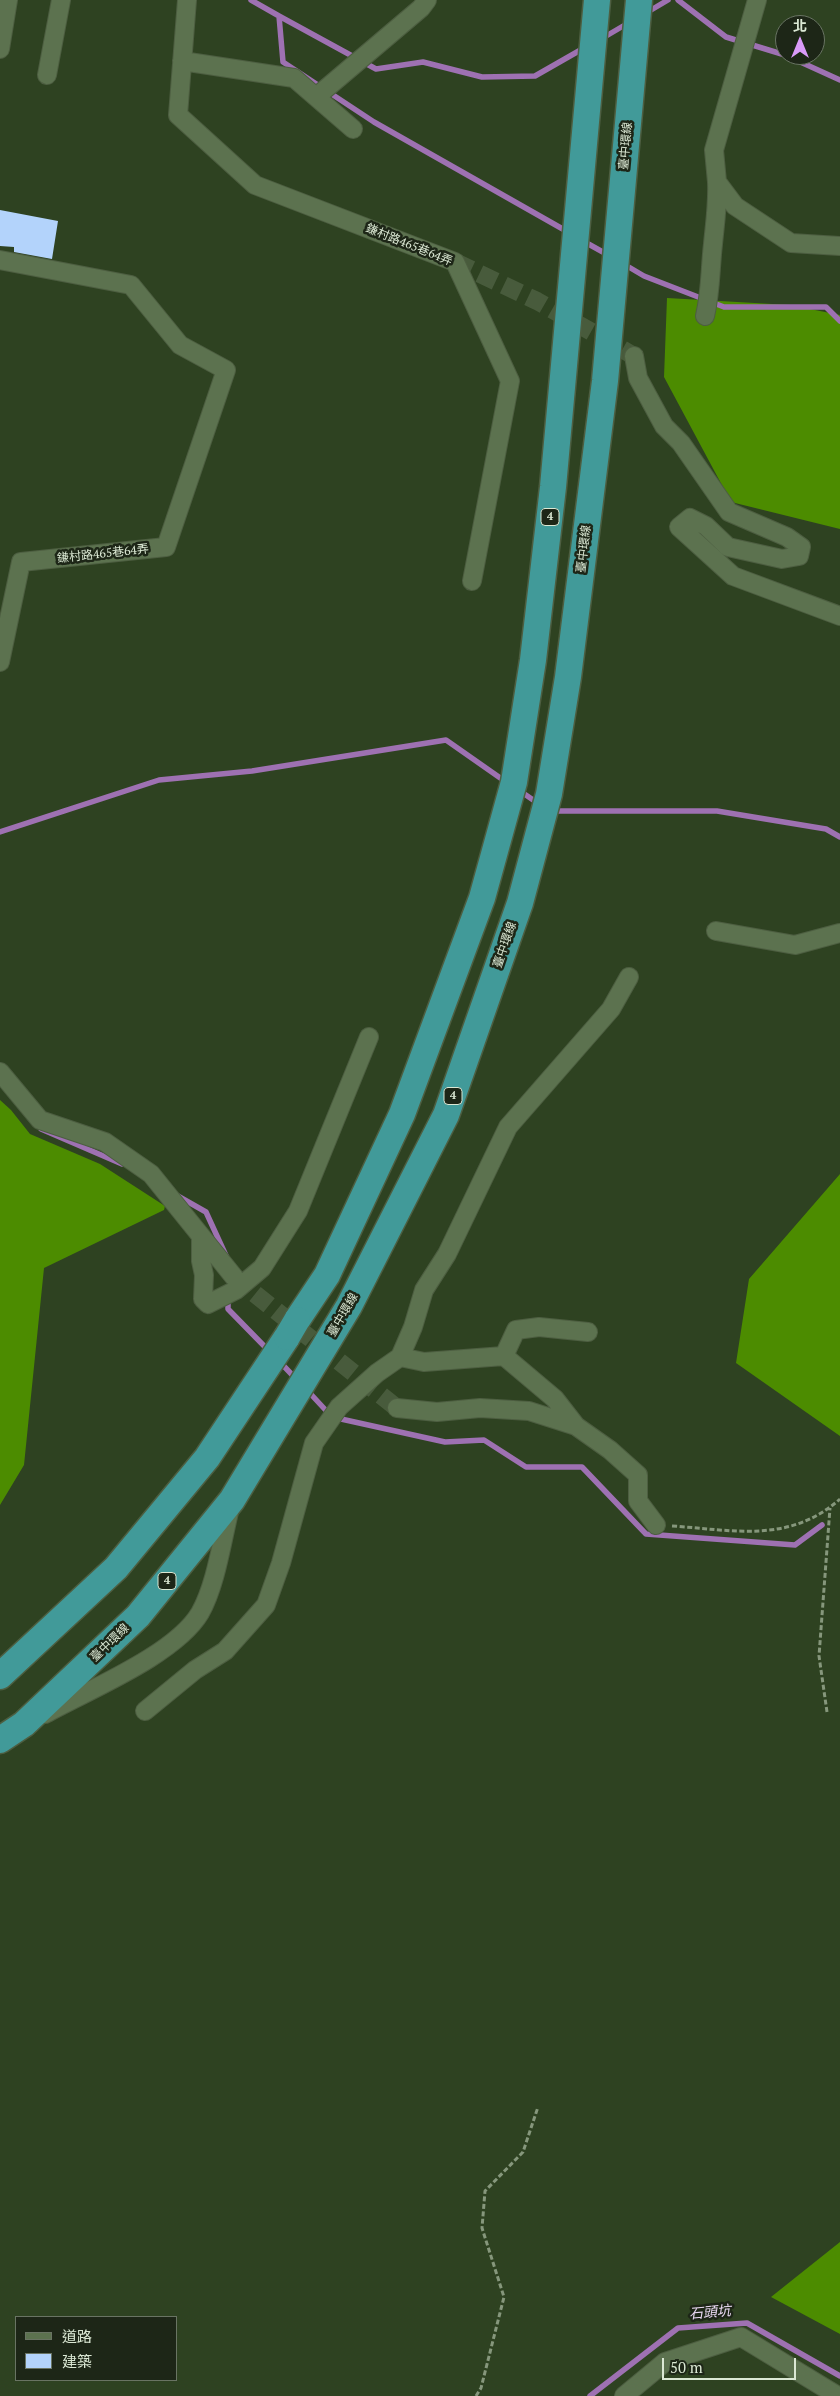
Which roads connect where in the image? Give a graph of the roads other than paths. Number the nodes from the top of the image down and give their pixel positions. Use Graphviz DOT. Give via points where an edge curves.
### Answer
graph roads {
  1 [pos="8,0"];
  2 [pos="61,0"];
  3 [pos="187,0"];
  4 [pos="427,0"];
  5 [pos="598,0"];
  6 [pos="757,0"];
  7 [pos="639,2"];
  8 [pos="0,49"];
  9 [pos="182,61"];
  10 [pos="47,75"];
  11 [pos="316,97"];
  12 [pos="353,129"];
  13 [pos="717,182"];
  14 [pos="840,246"];
  15 [pos="0,260"];
  16 [pos="705,316"];
  17 [pos="634,356"];
  18 [pos="472,581"];
  19 [pos="840,616"];
  20 [pos="0,662"];
  21 [pos="716,931"];
  22 [pos="840,933"];
  23 [pos="629,977"];
  24 [pos="369,1037"];
  25 [pos="0,1072"];
  26 [pos="201,1237"];
  27 [pos="234,1277"];
  28 [pos="588,1332"];
  29 [pos="504,1356"];
  30 [pos="400,1357"];
  31 [pos="397,1408"];
  32 [pos="576,1426"];
  33 [pos="232,1500"];
  34 [pos="656,1525"];
  35 [pos="0,1676"];
  36 [pos="145,1711"];
  37 [pos="24,1724"];
  38 [pos="0,1740"];
  39 [pos="624,2396"];
  40 [pos="838,2396"];
  1 -- 8 [label="lane"];
  2 -- 10 [label="lane"];
  3 -- 9 [label="lane, 鎌村路465巷64弄"];
  4 -- 11 [label="lane" via="422,8"];
  5 -- 35 [label="highway, 4" via="553,487 533,660 512,789 482,898 402,1114 327,1275 207,1458 116,1568"];
  6 -- 13 [label="lane" via="714,150"];
  7 -- 33 [label="highway, 臺中環線 / 4" via="605,381 568,678 545,808 520,903 446,1115 349,1306"];
  9 -- 11 [label="lane" via="294,78"];
  9 -- 18 [label="lane, 鎌村路465巷64弄" via="178,115 255,185 455,262 510,381"];
  11 -- 12 [label="lane"];
  13 -- 14 [label="lane" via="735,206 791,243"];
  13 -- 16 [label="lane" via="711,290"];
  15 -- 20 [label="lane, 鎌村路465巷64弄" via="131,285 180,346 226,370 166,547 22,562"];
  17 -- 19 [label="lane" via="638,378 664,426 681,443 729,512 787,537 801,547 799,556 782,559 728,547 706,526 690,518 679,526 734,576"];
  21 -- 22 [label="lane" via="795,945"];
  23 -- 30 [label="lane" via="611,1009 508,1127 448,1254 424,1290"];
  24 -- 26 [label="lane" via="298,1211 262,1268 236,1290 208,1304 203,1299"];
  25 -- 26 [label="lane" via="40,1120 105,1142 152,1174"];
  26 -- 27 [label="lane"];
  28 -- 29 [label="lane" via="540,1328 516,1330"];
  29 -- 30 [label="lane" via="424,1362"];
  29 -- 32 [label="lane" via="555,1399"];
  30 -- 36 [label="lane" via="339,1407 314,1443 266,1605 225,1651 195,1670"];
  31 -- 32 [label="lane" via="437,1412 480,1408 529,1411"];
  32 -- 34 [label="lane" via="638,1475 638,1501"];
  33 -- 37 [label="highway, 臺中環線 / 4" via="138,1616"];
  33 -- 37 [label="lane" via="209,1591 200,1613 186,1632 164,1649"];
  37 -- 38 [label="highway, 臺中環線 / 4"];
  39 -- 40 [label="lane" via="665,2362 741,2337"];
}
